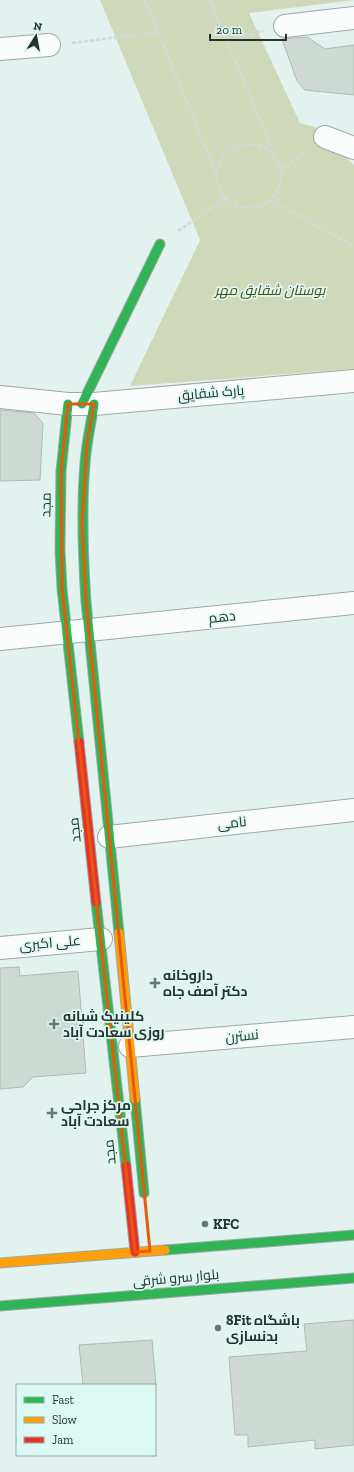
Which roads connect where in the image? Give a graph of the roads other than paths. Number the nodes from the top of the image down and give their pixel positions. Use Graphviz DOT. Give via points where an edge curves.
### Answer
graph roads {
  1 [pos="354,18"];
  2 [pos="285,26"];
  3 [pos="49,45"];
  4 [pos="0,49"];
  5 [pos="325,137"];
  6 [pos="354,148"];
  7 [pos="160,244"];
  8 [pos="354,381"];
  9 [pos="0,397"];
  10 [pos="81,404"];
  11 [pos="354,603"];
  12 [pos="89,630"];
  13 [pos="67,632"];
  14 [pos="0,639"];
  15 [pos="354,810"];
  16 [pos="100,838"];
  17 [pos="110,939"];
  18 [pos="0,948"];
  19 [pos="354,1027"];
  20 [pos="121,1047"];
  21 [pos="145,1203"];
  22 [pos="354,1235"];
  23 [pos="135,1252"];
  24 [pos="0,1263"];
  25 [pos="354,1278"];
  26 [pos="0,1306"];
  1 -- 2 [label="street"];
  3 -- 4 [label="street"];
  5 -- 6 [label="street"];
  7 -- 10 [label="street, مجد"];
  8 -- 10 [label="street, پارک شقایق"];
  9 -- 10 [label="street, پارک شقایق"];
  10 -- 12 [label="street, مجد" via="87,443 83,497"];
  10 -- 13 [label="street, مجد" via="61,471 62,589"];
  11 -- 12 [label="street, دهم"];
  12 -- 13 [label="street, دهم"];
  12 -- 16 [label="street, مجد"];
  13 -- 14 [label="street, دهم"];
  13 -- 16 [label="street, مجد"];
  15 -- 16 [label="street, نامی"];
  16 -- 17 [label="street, مجد"];
  16 -- 17 [label="street, مجد"];
  17 -- 18 [label="street, علی اکبری"];
  17 -- 20 [label="street, مجد"];
  17 -- 20 [label="street, مجد"];
  19 -- 20 [label="street, نسترن"];
  20 -- 21 [label="street, مجد"];
  20 -- 23 [label="street, مجد"];
  22 -- 23 [label="street, بلوار سرو شرقی" via="149,1247"];
  23 -- 24 [label="street, بلوار سرو شرقی"];
  25 -- 26 [label="street, بلوار سرو شرقی"];
}
